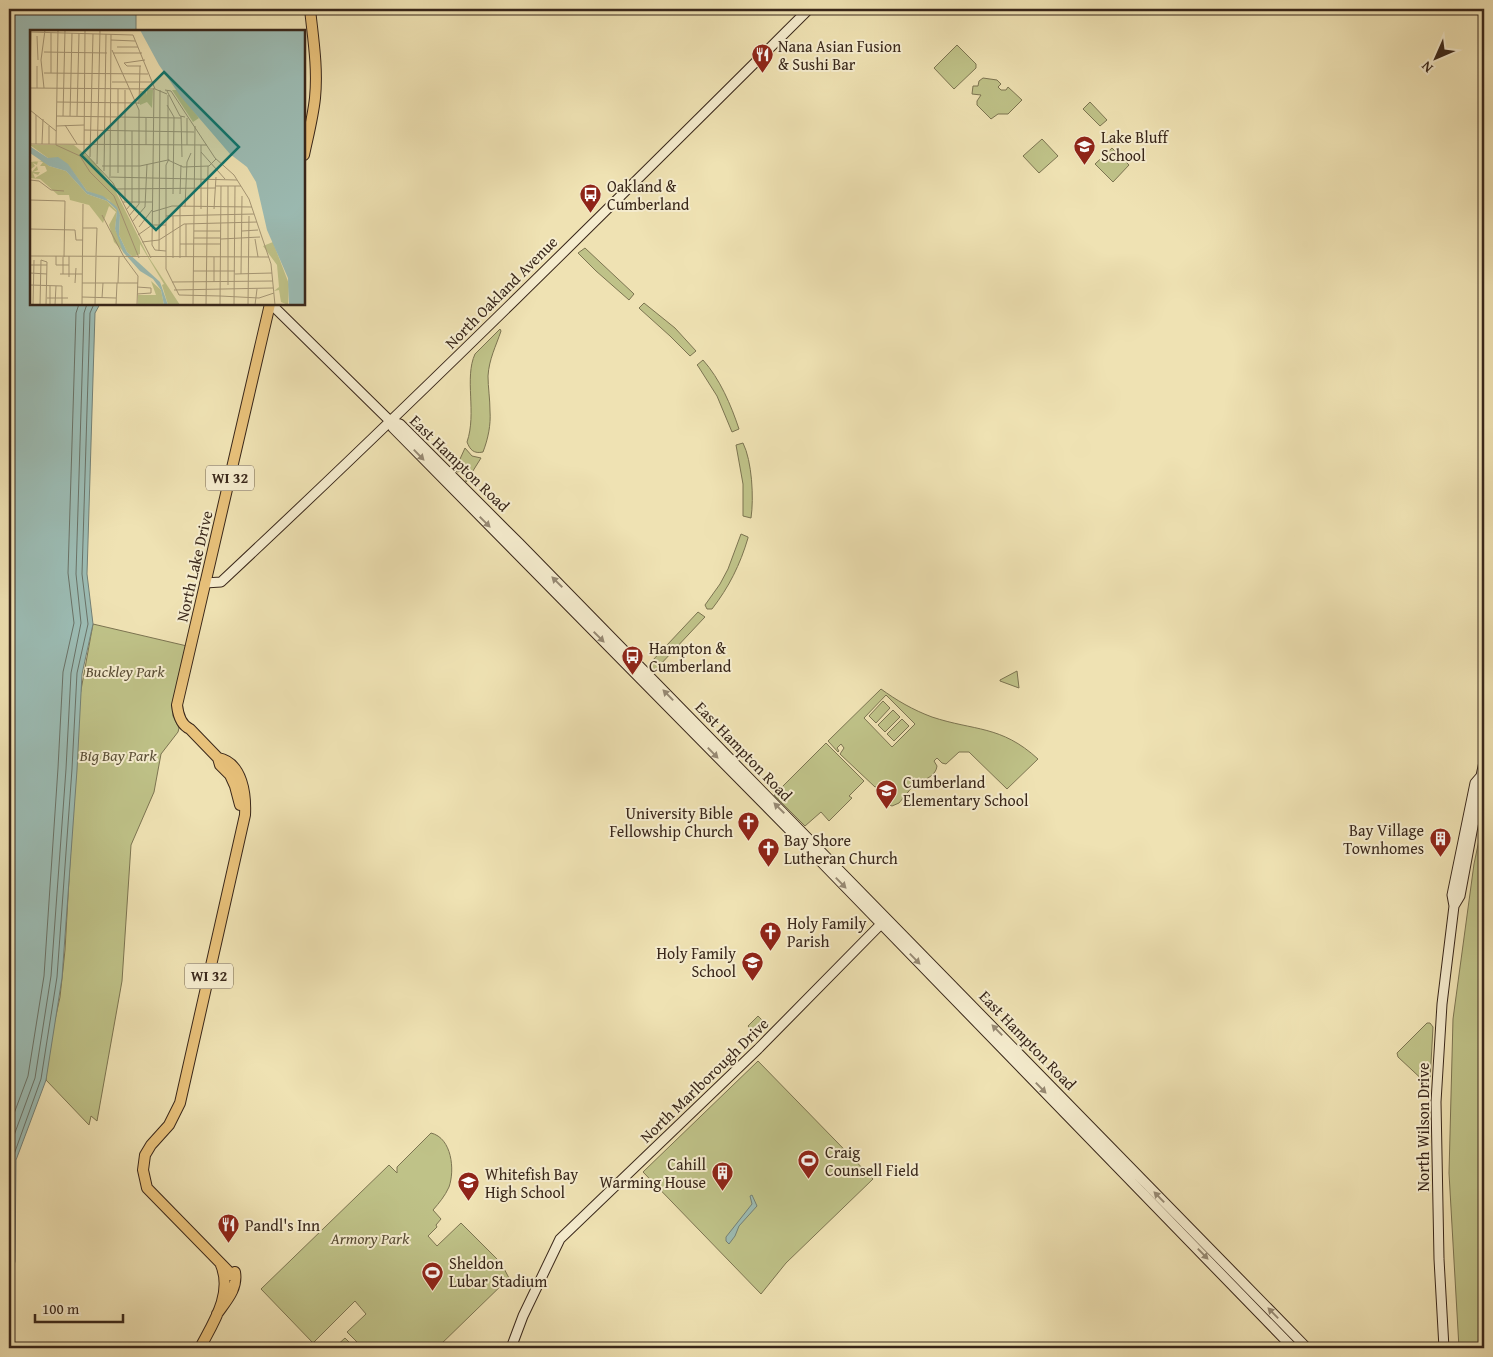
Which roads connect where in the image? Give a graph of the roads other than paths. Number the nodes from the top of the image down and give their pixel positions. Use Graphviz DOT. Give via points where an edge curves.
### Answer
graph roads {
  1 [pos="310,9"];
  2 [pos="809,9"];
  3 [pos="305,151"];
  4 [pos="270,305"];
  5 [pos="271,305"];
  6 [pos="390,421"];
  7 [pos="205,583"];
  8 [pos="1484,762"];
  9 [pos="233,773"];
  10 [pos="243,822"];
  11 [pos="884,921"];
  12 [pos="147,1166"];
  13 [pos="219,1262"];
  14 [pos="235,1278"];
  15 [pos="217,1314"];
  16 [pos="200,1348"];
  17 [pos="511,1348"];
  18 [pos="1294,1348"];
  19 [pos="1307,1348"];
  20 [pos="1444,1348"];
  1 -- 3 [label="main road" via="316,76 313,115"];
  2 -- 6 [label="main road, North Oakland Avenue"];
  4 -- 7 [label="main road, North Lake Drive / WI 32"];
  5 -- 6 [label="main road, East Hampton Road"];
  6 -- 7 [label="main road, North Oakland Avenue" via="221,582"];
  6 -- 11 [label="main road, East Hampton Road" via="406,430"];
  7 -- 9 [label="main road, North Lake Drive / WI 32" via="177,705 185,726 218,758 225,760"];
  8 -- 20 [label="main road, North Wilson Drive" via="1481,776 1475,783 1452,895 1454,906 1442,1004 1436,1102"];
  9 -- 10 [label="main road, WI 32"];
  9 -- 10 [label="main road, WI 32" via="242,782 246,803"];
  10 -- 12 [label="main road, WI 32" via="181,1100"];
  11 -- 17 [label="main road, North Marlborough Drive" via="758,1049 560,1239"];
  11 -- 18 [label="main road, East Hampton Road, one-way"];
  19 -- 11 [label="main road, East Hampton Road, one-way"];
  12 -- 13 [label="main road" via="144,1176 147,1188"];
  12 -- 14 [label="main road" via="158,1192 232,1267"];
  13 -- 14 [label="main road"];
  13 -- 15 [label="main road" via="225,1284"];
  14 -- 15 [label="main road" via="232,1292"];
  15 -- 16 [label="main road"];
}
